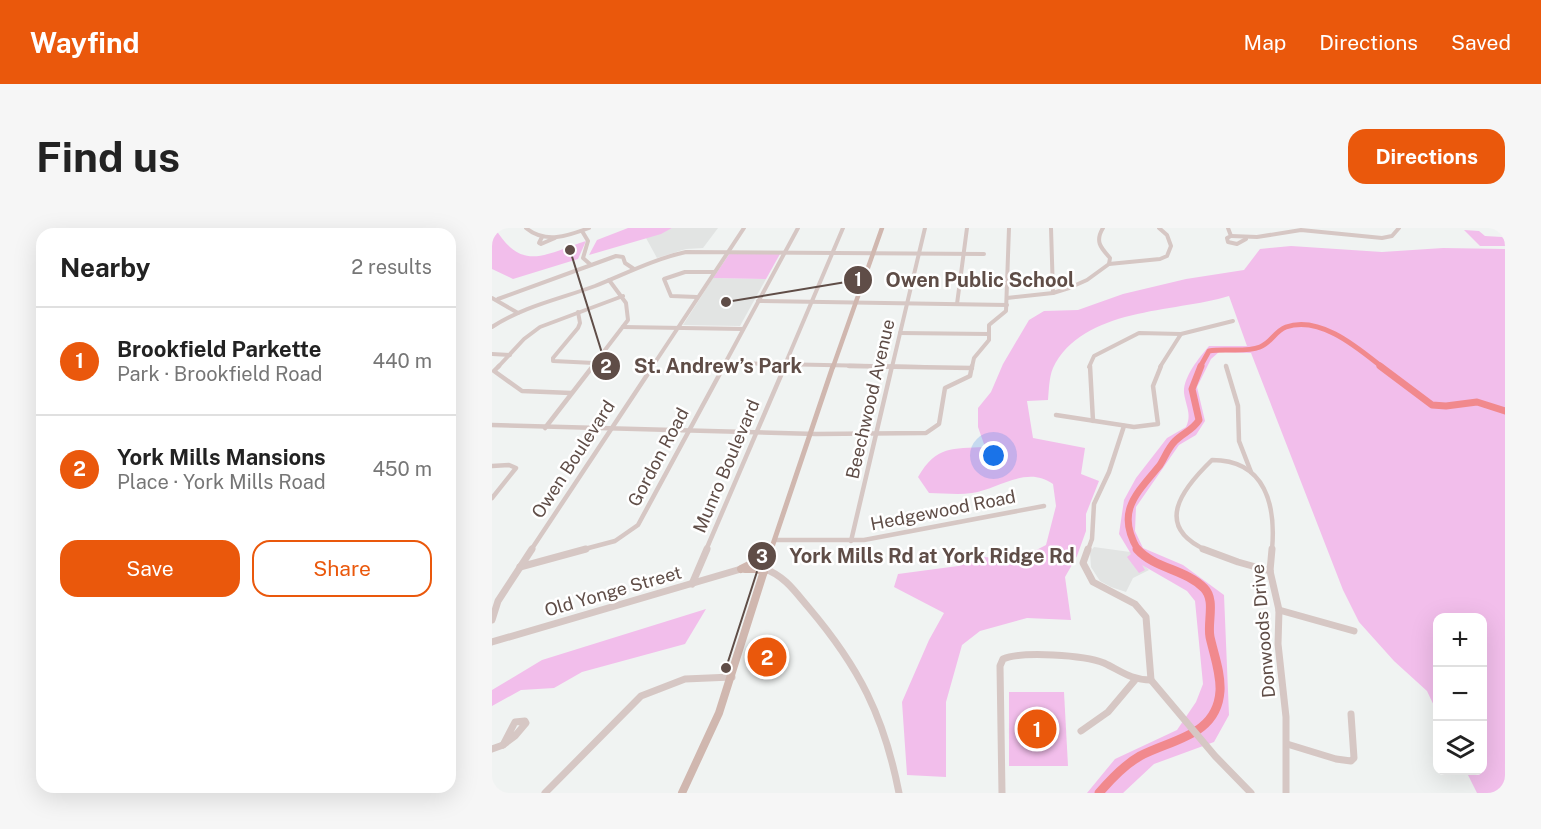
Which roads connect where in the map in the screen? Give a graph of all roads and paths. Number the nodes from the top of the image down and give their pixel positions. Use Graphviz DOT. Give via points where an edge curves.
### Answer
graph roads {
  1 [pos="526,228"];
  2 [pos="589,228"];
  3 [pos="744,228"];
  4 [pos="798,228"];
  5 [pos="843,228"];
  6 [pos="882,228"];
  7 [pos="925,228"];
  8 [pos="967,228"];
  9 [pos="1009,228"];
  10 [pos="1051,228"];
  11 [pos="1103,228"];
  12 [pos="1159,228"];
  13 [pos="1228,228"];
  14 [pos="1399,228"];
  15 [pos="582,231"];
  16 [pos="1232,236"];
  17 [pos="542,237"];
  18 [pos="556,237"];
  19 [pos="1246,239"];
  20 [pos="729,251"];
  21 [pos="785,252"];
  22 [pos="833,252"];
  23 [pos="873,252"];
  24 [pos="919,253"];
  25 [pos="963,254"];
  26 [pos="984,254"];
  27 [pos="1107,254"];
  28 [pos="1129,261"];
  29 [pos="1109,264"];
  30 [pos="591,265"];
  31 [pos="634,269"];
  32 [pos="714,272"];
  33 [pos="609,280"];
  34 [pos="1053,293"];
  35 [pos="623,296"];
  36 [pos="697,297"];
  37 [pos="492,298"];
  38 [pos="1007,298"];
  39 [pos="498,299"];
  40 [pos="758,301"];
  41 [pos="812,302"];
  42 [pos="856,303"];
  43 [pos="907,303"];
  44 [pos="957,304"];
  45 [pos="1007,305"];
  46 [pos="578,312"];
  47 [pos="518,313"];
  48 [pos="1233,321"];
  49 [pos="492,327"];
  50 [pos="622,327"];
  51 [pos="677,328"];
  52 [pos="743,329"];
  53 [pos="900,333"];
  54 [pos="989,334"];
  55 [pos="1180,334"];
  56 [pos="492,354"];
  57 [pos="510,354"];
  58 [pos="594,363"];
  59 [pos="725,363"];
  60 [pos="785,364"];
  61 [pos="835,365"];
  62 [pos="892,366"];
  63 [pos="1226,366"];
  64 [pos="972,368"];
  65 [pos="571,393"];
  66 [pos="1056,415"];
  67 [pos="1093,421"];
  68 [pos="492,426"];
  69 [pos="1124,426"];
  70 [pos="545,428"];
  71 [pos="611,429"];
  72 [pos="688,430"];
  73 [pos="757,432"];
  74 [pos="811,434"];
  75 [pos="875,434"];
  76 [pos="1218,459"];
  77 [pos="492,466"];
  78 [pos="1251,472"];
  79 [pos="492,498"];
  80 [pos="1044,506"];
  81 [pos="851,542"];
  82 [pos="774,544"];
  83 [pos="520,567"];
  84 [pos="741,569"];
  85 [pos="764,571"];
  86 [pos="1270,571"];
  87 [pos="692,584"];
  88 [pos="1279,610"];
  89 [pos="492,620"];
  90 [pos="1354,631"];
  91 [pos="492,642"];
  92 [pos="1003,659"];
  93 [pos="732,677"];
  94 [pos="1135,680"];
  95 [pos="1151,680"];
  96 [pos="1351,714"];
  97 [pos="1081,731"];
  98 [pos="1287,744"];
  99 [pos="545,793"];
  100 [pos="682,793"];
  101 [pos="899,793"];
  102 [pos="1002,793"];
  103 [pos="1251,793"];
  104 [pos="1286,793"];
  1 -- 17 [label="street"];
  2 -- 15 [label="street"];
  3 -- 20 [label="street, Owen Boulevard"];
  4 -- 21 [label="street, Gordon Road"];
  5 -- 22 [label="street, Munro Boulevard"];
  6 -- 23 [label="main road"];
  7 -- 24 [label="street, Beechwood Avenue"];
  8 -- 25 [label="street"];
  9 -- 38 [label="street"];
  10 -- 34 [label="street"];
  11 -- 27 [label="street" via="1098,236 1099,246"];
  12 -- 28 [label="street" via="1171,246 1167,256"];
  13 -- 16 [label="street"];
  14 -- 19 [label="street" via="1392,236 1382,238 1305,230"];
  15 -- 18 [label="street"];
  15 -- 30 [label="street" via="589,242 583,258"];
  16 -- 19 [label="street"];
  16 -- 19 [label="street" via="1227,240 1233,244"];
  17 -- 18 [label="street"];
  17 -- 18 [label="street" via="539,243 543,244"];
  20 -- 21 [label="street"];
  20 -- 31 [label="street" via="682,252"];
  20 -- 32 [label="street, Owen Boulevard"];
  21 -- 22 [label="street"];
  21 -- 40 [label="street, Gordon Road"];
  22 -- 23 [label="street"];
  22 -- 41 [label="street, Munro Boulevard"];
  23 -- 24 [label="street"];
  23 -- 42 [label="main road"];
  24 -- 25 [label="street"];
  24 -- 43 [label="street, Beechwood Avenue"];
  25 -- 26 [label="street"];
  25 -- 44 [label="street"];
  27 -- 28 [label="street"];
  27 -- 29 [label="street"];
  28 -- 29 [label="street"];
  29 -- 34 [label="street" via="1087,280"];
  30 -- 31 [label="street" via="622,256"];
  30 -- 39 [label="street"];
  31 -- 33 [label="street"];
  32 -- 36 [label="street, Owen Boulevard"];
  32 -- 36 [label="street" via="685,272 664,279 671,296"];
  33 -- 35 [label="street"];
  33 -- 47 [label="street"];
  34 -- 38 [label="street"];
  35 -- 46 [label="street"];
  35 -- 50 [label="street" via="629,316"];
  36 -- 51 [label="street, Owen Boulevard"];
  37 -- 39 [label="street"];
  38 -- 45 [label="street"];
  39 -- 47 [label="street"];
  40 -- 41 [label="street"];
  40 -- 52 [label="street, Gordon Road"];
  41 -- 42 [label="street"];
  41 -- 60 [label="street, Munro Boulevard"];
  42 -- 43 [label="street"];
  42 -- 61 [label="main road"];
  43 -- 44 [label="street"];
  43 -- 53 [label="street, Beechwood Avenue"];
  44 -- 45 [label="street"];
  45 -- 54 [label="street" via="1005,313 990,323"];
  46 -- 57 [label="street" via="540,327"];
  46 -- 58 [label="street" via="578,328 553,360"];
  47 -- 49 [label="street"];
  48 -- 55 [label="street"];
  50 -- 51 [label="street"];
  50 -- 58 [label="street"];
  51 -- 52 [label="street"];
  51 -- 71 [label="street, Owen Boulevard"];
  52 -- 59 [label="street, Gordon Road"];
  53 -- 54 [label="street"];
  53 -- 62 [label="street, Beechwood Avenue"];
  54 -- 64 [label="street"];
  55 -- 67 [label="street" via="1139,333 1094,356 1089,367"];
  55 -- 69 [label="street" via="1153,382 1152,402 1158,424"];
  56 -- 57 [label="street"];
  57 -- 65 [label="street" via="495,373 519,390"];
  58 -- 65 [label="street"];
  59 -- 60 [label="street"];
  59 -- 72 [label="street, Gordon Road"];
  60 -- 61 [label="street"];
  60 -- 73 [label="street, Munro Boulevard"];
  61 -- 62 [label="street"];
  61 -- 74 [label="main road"];
  62 -- 64 [label="street"];
  62 -- 75 [label="street, Beechwood Avenue"];
  63 -- 78 [label="street" via="1239,406 1239,441"];
  64 -- 75 [label="street" via="970,376 945,388 942,416 932,430 916,435"];
  65 -- 70 [label="street"];
  66 -- 67 [label="street"];
  67 -- 69 [label="street"];
  68 -- 70 [label="street"];
  69 -- 95 [label="street" via="1094,504 1092,539 1083,563 1093,582 1135,604 1146,617"];
  70 -- 71 [label="street"];
  71 -- 72 [label="street"];
  71 -- 83 [label="street, Owen Boulevard"];
  72 -- 73 [label="street"];
  72 -- 83 [label="street, Gordon Road" via="634,530 615,541"];
  73 -- 74 [label="street"];
  73 -- 87 [label="street, Munro Boulevard"];
  74 -- 75 [label="street"];
  74 -- 82 [label="main road"];
  75 -- 81 [label="street, Beechwood Avenue"];
  76 -- 78 [label="street"];
  76 -- 86 [label="street" via="1212,460 1182,493 1176,505 1178,529 1212,553"];
  77 -- 79 [label="street" via="509,465 516,469"];
  78 -- 86 [label="street, Donwoods Drive" via="1268,494 1272,508"];
  80 -- 81 [label="street, Hedgewood Road"];
  81 -- 82 [label="street, Hedgewood Road"];
  82 -- 84 [label="main road"];
  82 -- 85 [label="main road"];
  83 -- 89 [label="street, Owen Boulevard" via="498,601"];
  84 -- 85 [label="main road"];
  84 -- 87 [label="street, Old Yonge Street"];
  85 -- 93 [label="main road"];
  85 -- 101 [label="street" via="773,570 801,597 851,663 881,724"];
  86 -- 88 [label="street, Donwoods Drive"];
  87 -- 91 [label="street, Old Yonge Street"];
  88 -- 90 [label="street"];
  88 -- 98 [label="street, Donwoods Drive" via="1278,644"];
  92 -- 94 [label="street" via="1082,658 1102,663"];
  92 -- 102 [label="street"];
  93 -- 99 [label="street" via="688,677 641,696"];
  93 -- 100 [label="main road" via="715,728"];
  94 -- 95 [label="street"];
  94 -- 97 [label="street" via="1108,712"];
  95 -- 103 [label="street"];
  96 -- 98 [label="street" via="1351,761"];
  98 -- 104 [label="street, Donwoods Drive"];
}
